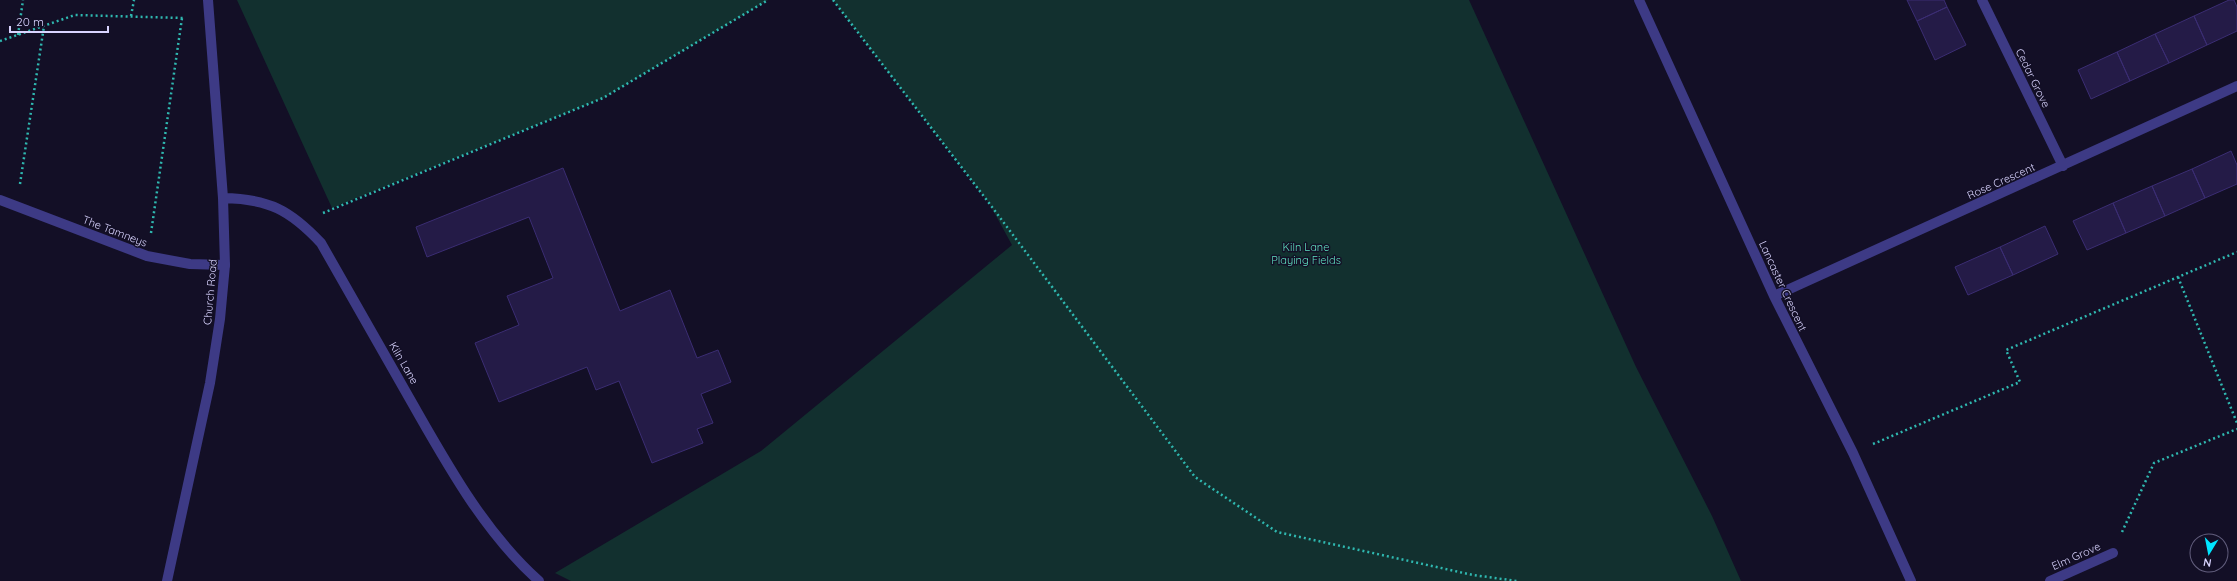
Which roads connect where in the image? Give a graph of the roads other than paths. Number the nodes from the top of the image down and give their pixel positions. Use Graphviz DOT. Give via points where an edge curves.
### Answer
graph roads {
  1 [pos="208,0"];
  2 [pos="1639,0"];
  3 [pos="1982,0"];
  4 [pos="2237,86"];
  5 [pos="2063,166"];
  6 [pos="223,198"];
  7 [pos="0,200"];
  8 [pos="225,265"];
  9 [pos="1774,296"];
  10 [pos="2113,553"];
  11 [pos="167,581"];
  12 [pos="538,581"];
  13 [pos="1911,581"];
  14 [pos="2050,581"];
  1 -- 6 [label="street, Church Road"];
  2 -- 9 [label="street, Lancaster Crescent"];
  3 -- 5 [label="street, Cedar Grove"];
  4 -- 5 [label="street, Rose Crescent"];
  5 -- 9 [label="street, Rose Crescent"];
  6 -- 8 [label="street, Church Road"];
  6 -- 12 [label="street, Kiln Lane" via="262,202 282,210 303,224 322,243 463,488 494,532"];
  7 -- 8 [label="street, The Tamneys" via="147,256 190,264"];
  8 -- 11 [label="street, Church Road" via="210,383"];
  9 -- 13 [label="street, Lancaster Crescent" via="1852,453"];
  10 -- 14 [label="street, Elm Grove"];
}
